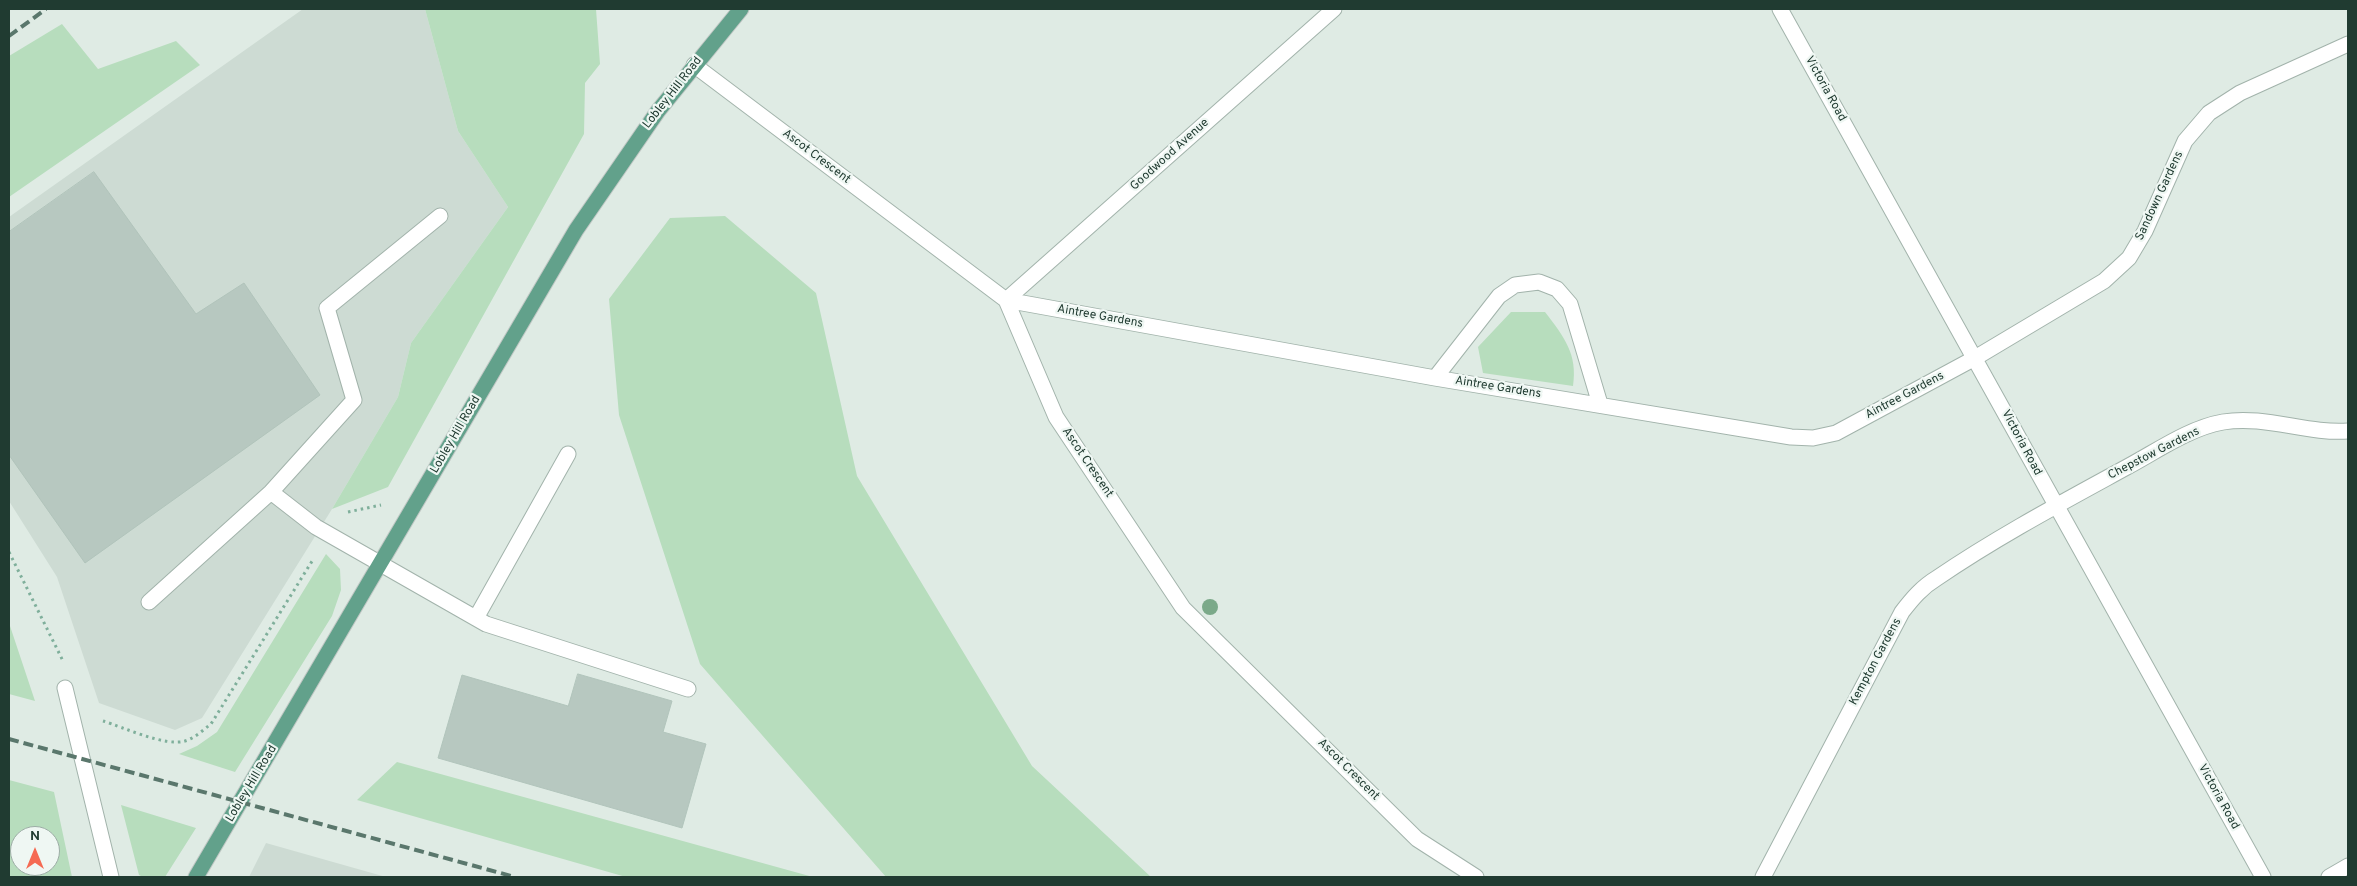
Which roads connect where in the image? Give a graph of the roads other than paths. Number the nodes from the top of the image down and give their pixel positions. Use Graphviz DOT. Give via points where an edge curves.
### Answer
graph roads {
  1 [pos="741,9"];
  2 [pos="1334,9"];
  3 [pos="1780,9"];
  4 [pos="2348,44"];
  5 [pos="694,65"];
  6 [pos="440,216"];
  7 [pos="1006,300"];
  8 [pos="1975,358"];
  9 [pos="1435,378"];
  10 [pos="1600,404"];
  11 [pos="2348,431"];
  12 [pos="568,454"];
  13 [pos="271,492"];
  14 [pos="2056,506"];
  15 [pos="380,564"];
  16 [pos="149,602"];
  17 [pos="476,618"];
  18 [pos="65,688"];
  19 [pos="688,690"];
  20 [pos="2348,866"];
  21 [pos="111,877"];
  22 [pos="196,877"];
  23 [pos="1476,877"];
  24 [pos="1763,877"];
  25 [pos="2263,877"];
  26 [pos="2329,877"];
  1 -- 5 [label="main road, Lobley Hill Road"];
  2 -- 7 [label="street, Goodwood Avenue"];
  3 -- 8 [label="street, Victoria Road"];
  4 -- 8 [label="street, Sandown Gardens" via="2240,93 2209,113 2185,141 2145,231 2129,258 2104,281"];
  5 -- 7 [label="street, Ascot Crescent"];
  5 -- 15 [label="main road, Lobley Hill Road" via="658,111 576,230"];
  6 -- 13 [label="street" via="327,308 354,400"];
  7 -- 9 [label="street, Aintree Gardens"];
  7 -- 23 [label="street, Ascot Crescent" via="1056,417 1184,608 1417,839"];
  8 -- 10 [label="street, Aintree Gardens" via="1836,433 1813,438"];
  8 -- 14 [label="street, Victoria Road"];
  9 -- 10 [label="street, Aintree Gardens"];
  9 -- 10 [label="street" via="1499,296 1515,285 1539,282 1557,288 1570,304"];
  11 -- 14 [label="street, Chepstow Gardens" via="2223,422 2190,433"];
  12 -- 17 [label="street"];
  13 -- 15 [label="street" via="329,534"];
  13 -- 16 [label="street"];
  14 -- 24 [label="street, Kempton Gardens" via="1936,578 1916,594 1902,612"];
  14 -- 25 [label="street, Victoria Road"];
  15 -- 17 [label="street"];
  15 -- 22 [label="main road, Lobley Hill Road"];
  17 -- 19 [label="street"];
  18 -- 21 [label="street"];
  20 -- 26 [label="street"];
}
